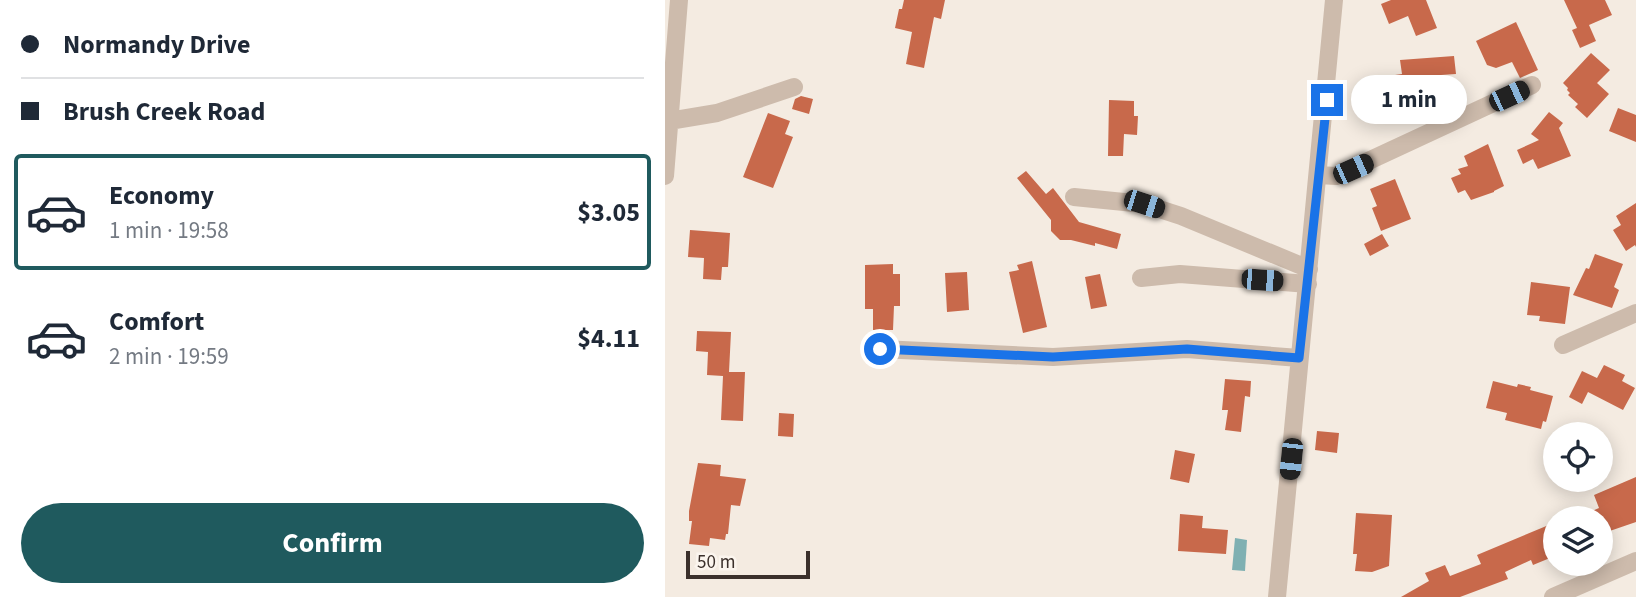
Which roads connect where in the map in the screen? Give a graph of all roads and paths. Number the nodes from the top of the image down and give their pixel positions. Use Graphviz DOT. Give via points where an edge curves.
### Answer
graph roads {
  1 [pos="679,0"];
  2 [pos="1334,0"];
  3 [pos="1532,85"];
  4 [pos="794,87"];
  5 [pos="669,121"];
  6 [pos="1318,175"];
  7 [pos="665,176"];
  8 [pos="1074,197"];
  9 [pos="1308,276"];
  10 [pos="1141,278"];
  11 [pos="1636,313"];
  12 [pos="1563,345"];
  13 [pos="880,349"];
  14 [pos="1299,358"];
  15 [pos="1636,561"];
  16 [pos="1277,597"];
  17 [pos="1553,597"];
  1 -- 5 [label="street"];
  2 -- 6 [label="street"];
  3 -- 6 [label="street" via="1336,176"];
  4 -- 5 [label="street" via="717,113"];
  5 -- 7 [label="street"];
  6 -- 9 [label="street"];
  8 -- 9 [label="street" via="1144,204 1181,216"];
  9 -- 10 [label="street" via="1180,274"];
  9 -- 14 [label="street"];
  11 -- 12 [label="street"];
  13 -- 14 [label="street" via="1053,357 1187,349"];
  14 -- 16 [label="street"];
  15 -- 17 [label="street"];
}
